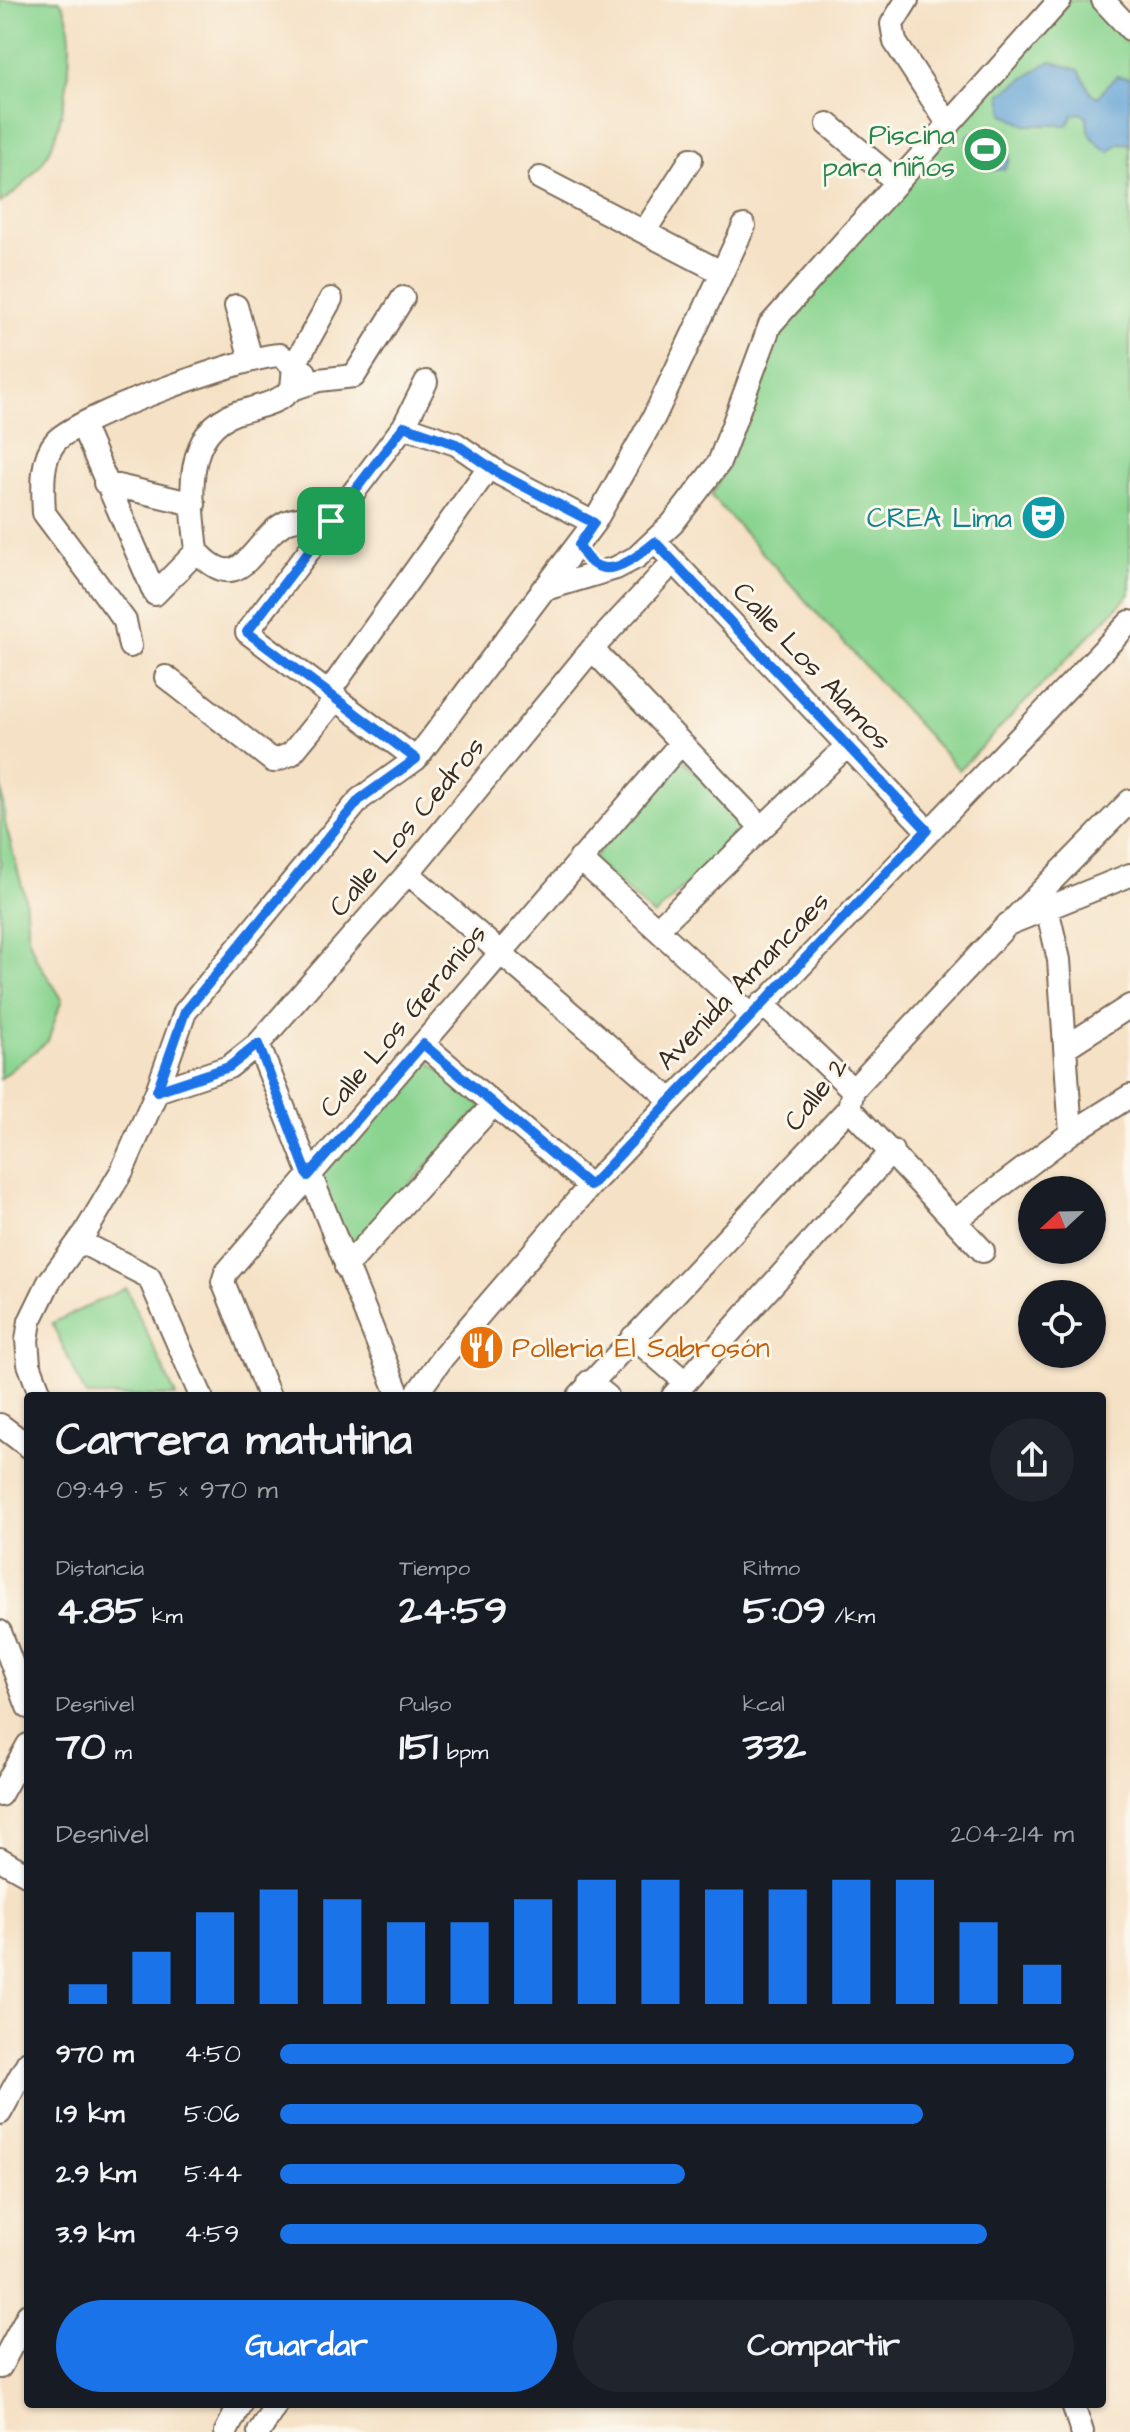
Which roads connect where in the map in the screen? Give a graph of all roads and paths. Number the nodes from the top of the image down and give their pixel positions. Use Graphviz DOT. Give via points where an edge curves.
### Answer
graph roads {
  1 [pos="907,0"];
  2 [pos="1060,0"];
  3 [pos="1110,3"];
  4 [pos="1130,29"];
  5 [pos="828,124"];
  6 [pos="949,125"];
  7 [pos="691,159"];
  8 [pos="540,178"];
  9 [pos="897,182"];
  10 [pos="744,226"];
  11 [pos="644,232"];
  12 [pos="721,272"];
  13 [pos="403,298"];
  14 [pos="331,299"];
  15 [pos="236,306"];
  16 [pos="251,359"];
  17 [pos="293,377"];
  18 [pos="426,382"];
  19 [pos="82,425"];
  20 [pos="404,426"];
  21 [pos="489,467"];
  22 [pos="105,483"];
  23 [pos="194,504"];
  24 [pos="331,521"];
  25 [pos="594,523"];
  26 [pos="655,542"];
  27 [pos="579,545"];
  28 [pos="197,551"];
  29 [pos="674,561"];
  30 [pos="616,568"];
  31 [pos="542,590"];
  32 [pos="1130,622"];
  33 [pos="130,646"];
  34 [pos="592,649"];
  35 [pos="166,677"];
  36 [pos="333,695"];
  37 [pos="681,743"];
  38 [pos="848,745"];
  39 [pos="416,759"];
  40 [pos="1130,801"];
  41 [pos="760,826"];
  42 [pos="927,830"];
  43 [pos="580,859"];
  44 [pos="408,873"];
  45 [pos="1130,875"];
  46 [pos="1047,908"];
  47 [pos="1008,924"];
  48 [pos="657,929"];
  49 [pos="499,952"];
  50 [pos="1130,1006"];
  51 [pos="756,1009"];
  52 [pos="258,1044"];
  53 [pos="423,1044"];
  54 [pos="1066,1047"];
  55 [pos="157,1091"];
  56 [pos="1130,1096"];
  57 [pos="670,1099"];
  58 [pos="851,1099"];
  59 [pos="494,1104"];
  60 [pos="1071,1133"];
  61 [pos="892,1151"];
  62 [pos="308,1176"];
  63 [pos="590,1186"];
  64 [pos="956,1220"];
  65 [pos="79,1241"];
  66 [pos="983,1251"];
  67 [pos="346,1267"];
  68 [pos="633,1337"];
  69 [pos="678,1388"];
  70 [pos="592,1391"];
  71 [pos="40,1392"];
  72 [pos="199,1392"];
  73 [pos="267,1392"];
  74 [pos="397,1392"];
  75 [pos="418,1392"];
  76 [pos="0,1425"];
  77 [pos="24,1443"];
  78 [pos="0,1632"];
  79 [pos="21,1667"];
  80 [pos="24,1752"];
  81 [pos="0,1795"];
  82 [pos="2,1864"];
  83 [pos="24,1873"];
  84 [pos="24,2066"];
  85 [pos="7,2083"];
  86 [pos="0,2113"];
  87 [pos="24,2321"];
  88 [pos="3,2354"];
  89 [pos="238,2408"];
  90 [pos="274,2408"];
  91 [pos="1074,2408"];
  92 [pos="226,2432"];
  93 [pos="259,2432"];
  94 [pos="1082,2432"];
  1 -- 6 [label="street" via="892,24 895,42"];
  2 -- 6 [label="street"];
  3 -- 4 [label="street"];
  5 -- 9 [label="street"];
  6 -- 9 [label="street"];
  7 -- 11 [label="street"];
  8 -- 11 [label="street"];
  9 -- 26 [label="street" via="770,325 719,463"];
  10 -- 12 [label="street"];
  11 -- 12 [label="street"];
  12 -- 25 [label="street" via="654,417"];
  13 -- 17 [label="street" via="360,371 346,379"];
  14 -- 17 [label="street"];
  15 -- 16 [label="street"];
  16 -- 17 [label="street" via="280,355"];
  16 -- 19 [label="street" via="158,391"];
  17 -- 23 [label="street" via="279,399 211,427 197,451"];
  18 -- 20 [label="street"];
  19 -- 22 [label="street"];
  19 -- 33 [label="street" via="51,448 44,513 125,621"];
  20 -- 21 [label="street" via="456,444"];
  20 -- 24 [label="street"];
  21 -- 25 [label="street"];
  21 -- 36 [label="street"];
  22 -- 23 [label="street"];
  22 -- 28 [label="street" via="155,594"];
  23 -- 28 [label="street"];
  24 -- 28 [label="street" via="289,520 253,557 228,570"];
  24 -- 36 [label="street" via="247,632"];
  25 -- 27 [label="street"];
  26 -- 29 [label="street, Calle Los Alamos"];
  26 -- 30 [label="street"];
  27 -- 30 [label="street" via="591,562"];
  27 -- 31 [label="street"];
  29 -- 34 [label="street, Calle Los Cedros"];
  29 -- 38 [label="street, Calle Los Alamos"];
  30 -- 31 [label="street"];
  31 -- 39 [label="street"];
  32 -- 42 [label="street, Avenida Amancaes"];
  34 -- 37 [label="street"];
  34 -- 44 [label="street, Calle Los Cedros"];
  35 -- 36 [label="street" via="273,761 291,754"];
  36 -- 39 [label="street"];
  37 -- 41 [label="street"];
  37 -- 43 [label="street, Calle Los Geranios"];
  38 -- 41 [label="street"];
  38 -- 42 [label="street, Calle Los Alamos"];
  39 -- 55 [label="street" via="360,799 185,1012"];
  40 -- 47 [label="street"];
  41 -- 48 [label="street"];
  42 -- 51 [label="street, Avenida Amancaes"];
  43 -- 48 [label="street"];
  43 -- 49 [label="street, Calle Los Geranios"];
  44 -- 49 [label="street"];
  44 -- 52 [label="street, Calle Los Cedros"];
  45 -- 46 [label="street, Calle 2"];
  46 -- 47 [label="street, Calle 2"];
  46 -- 54 [label="street" via="1059,960"];
  47 -- 58 [label="street, Calle 2"];
  48 -- 51 [label="street"];
  49 -- 53 [label="street, Calle Los Geranios"];
  49 -- 57 [label="street"];
  50 -- 54 [label="street"];
  51 -- 57 [label="street, Avenida Amancaes"];
  51 -- 58 [label="street"];
  52 -- 55 [label="street, Calle Los Cedros" via="229,1067"];
  52 -- 62 [label="street"];
  53 -- 59 [label="street"];
  53 -- 62 [label="street, Calle Los Geranios"];
  54 -- 60 [label="street"];
  55 -- 65 [label="street" via="122,1171"];
  56 -- 60 [label="street"];
  57 -- 63 [label="street, Avenida Amancaes"];
  58 -- 61 [label="street"];
  58 -- 68 [label="street, Calle 2"];
  59 -- 63 [label="street"];
  59 -- 67 [label="street"];
  60 -- 64 [label="street"];
  61 -- 64 [label="street"];
  61 -- 69 [label="street"];
  62 -- 67 [label="street"];
  62 -- 73 [label="street, Calle Los Geranios" via="235,1259 223,1282"];
  63 -- 75 [label="street, Avenida Amancaes"];
  64 -- 66 [label="street"];
  65 -- 71 [label="street" via="49,1282 30,1321 29,1364"];
  65 -- 72 [label="street" via="149,1277"];
  67 -- 74 [label="street"];
  68 -- 69 [label="street"];
  68 -- 70 [label="street, Calle 2"];
  76 -- 77 [label="street"];
  78 -- 79 [label="street"];
  80 -- 81 [label="street"];
  82 -- 83 [label="street"];
  84 -- 85 [label="street"];
  85 -- 86 [label="street"];
  87 -- 88 [label="street"];
  89 -- 92 [label="street"];
  90 -- 93 [label="street"];
  91 -- 94 [label="street"];
}
